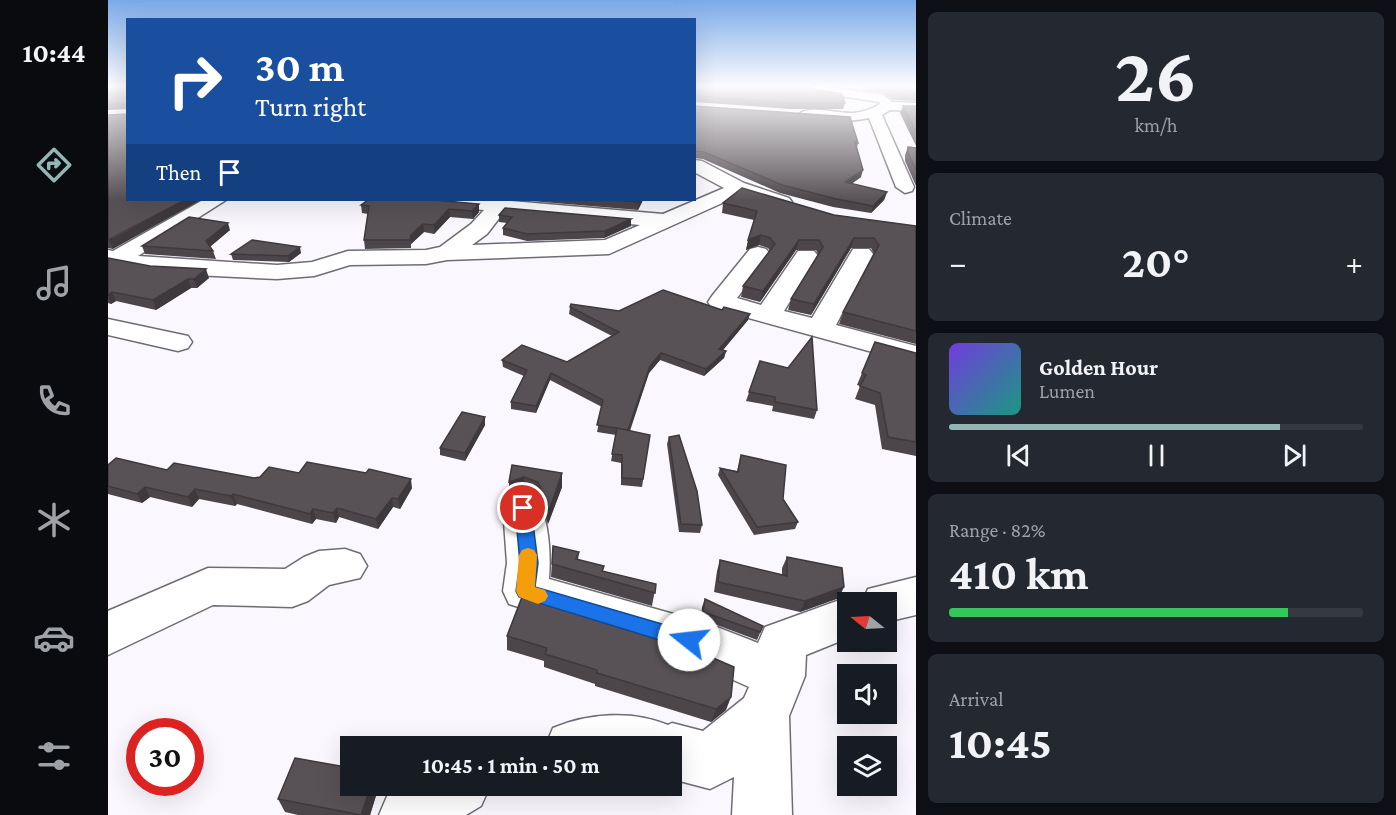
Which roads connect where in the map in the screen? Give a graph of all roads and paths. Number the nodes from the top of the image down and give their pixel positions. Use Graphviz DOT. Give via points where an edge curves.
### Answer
graph roads {
  1 [pos="886,124"];
  2 [pos="696,166"];
  3 [pos="905,187"];
  4 [pos="738,189"];
  5 [pos="214,201"];
  6 [pos="449,201"];
  7 [pos="498,206"];
  8 [pos="800,206"];
  9 [pos="666,221"];
  10 [pos="447,253"];
  11 [pos="758,254"];
  12 [pos="861,254"];
  13 [pos="806,256"];
  14 [pos="112,258"];
  15 [pos="768,315"];
  16 [pos="108,327"];
  17 [pos="820,329"];
  18 [pos="178,342"];
  19 [pos="916,355"];
  20 [pos="523,508"];
  21 [pos="345,566"];
  22 [pos="916,596"];
  23 [pos="897,600"];
  24 [pos="837,621"];
  25 [pos="108,634"];
  26 [pos="771,696"];
  27 [pos="682,755"];
  28 [pos="443,796"];
  29 [pos="409,815"];
  30 [pos="762,815"];
  1 -- 3 [label="street"];
  2 -- 4 [label="street"];
  4 -- 8 [label="street"];
  4 -- 9 [label="street"];
  5 -- 14 [label="street"];
  6 -- 7 [label="street"];
  7 -- 9 [label="street"];
  7 -- 10 [label="street" via="479,229"];
  9 -- 10 [label="street" via="609,248"];
  10 -- 14 [label="street" via="348,258 314,269 277,272 153,266"];
  11 -- 15 [label="street" via="721,302"];
  12 -- 17 [label="street"];
  13 -- 15 [label="street"];
  15 -- 17 [label="street"];
  16 -- 18 [label="street"];
  17 -- 19 [label="street"];
  20 -- 26 [label="street" via="529,563 525,591 709,646"];
  21 -- 25 [label="street" via="319,569 292,588 208,586"];
  22 -- 23 [label="street"];
  24 -- 26 [label="street" via="782,642"];
  26 -- 27 [label="street" via="710,762"];
  26 -- 30 [label="street"];
  28 -- 29 [label="street"];
}
